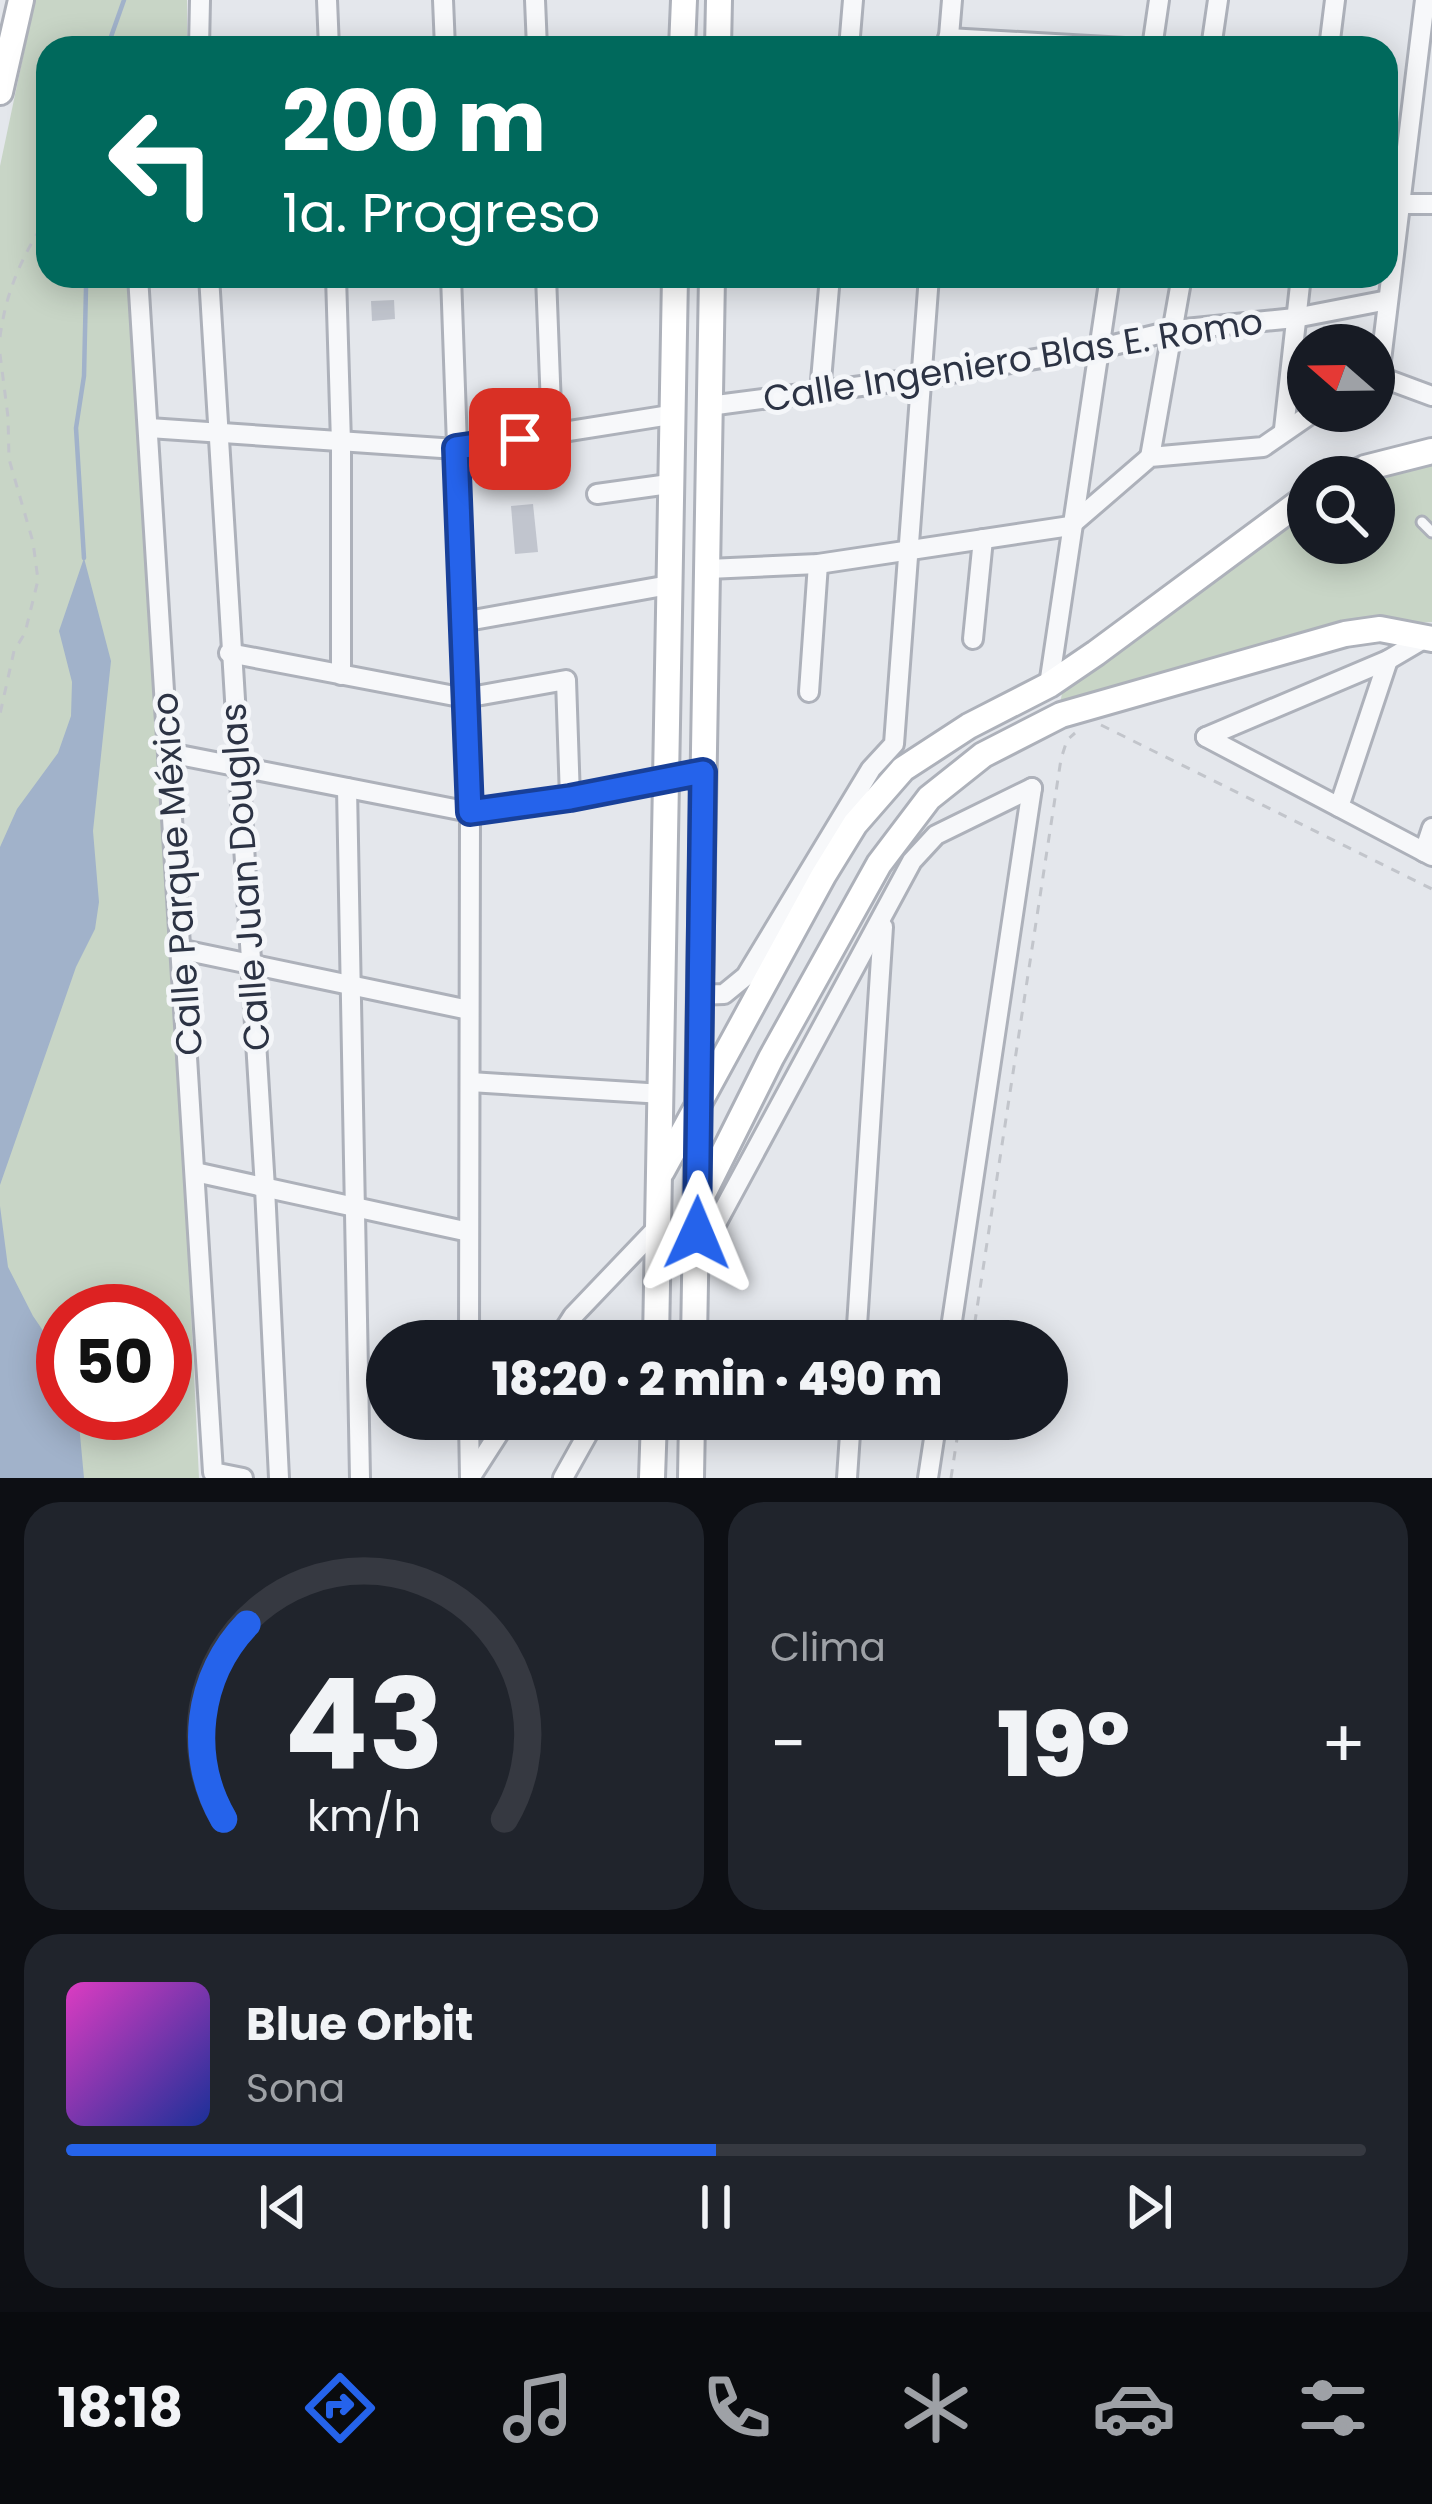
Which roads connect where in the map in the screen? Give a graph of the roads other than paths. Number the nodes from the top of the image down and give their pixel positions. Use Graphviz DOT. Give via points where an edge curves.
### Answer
graph roads {
  1 [pos="21,0"];
  2 [pos="200,0"];
  3 [pos="327,0"];
  4 [pos="443,0"];
  5 [pos="535,0"];
  6 [pos="683,0"];
  7 [pos="719,0"];
  8 [pos="853,0"];
  9 [pos="952,0"];
  10 [pos="1159,0"];
  11 [pos="1218,0"];
  12 [pos="1335,0"];
  13 [pos="1425,0"];
  14 [pos="199,36"];
  15 [pos="328,36"];
  16 [pos="444,36"];
  17 [pos="536,36"];
  18 [pos="682,36"];
  19 [pos="718,36"];
  20 [pos="850,36"];
  21 [pos="949,36"];
  22 [pos="1154,36"];
  23 [pos="1213,36"];
  24 [pos="1330,36"];
  25 [pos="3,63"];
  26 [pos="0,92"];
  27 [pos="1400,204"];
  28 [pos="1432,204"];
  29 [pos="1398,220"];
  30 [pos="139,288"];
  31 [pos="210,288"];
  32 [pos="336,288"];
  33 [pos="451,288"];
  34 [pos="546,288"];
  35 [pos="675,288"];
  36 [pos="712,288"];
  37 [pos="829,288"];
  38 [pos="928,288"];
  39 [pos="1108,288"];
  40 [pos="1180,288"];
  41 [pos="1299,288"];
  42 [pos="1390,288"];
  43 [pos="1388,300"];
  44 [pos="1295,318"];
  45 [pos="1385,324"];
  46 [pos="1175,330"];
  47 [pos="1101,348"];
  48 [pos="922,378"];
  49 [pos="1395,384"];
  50 [pos="820,392"];
  51 [pos="1432,396"];
  52 [pos="709,406"];
  53 [pos="670,415"];
  54 [pos="1287,427"];
  55 [pos="149,428"];
  56 [pos="1284,429"];
  57 [pos="221,433"];
  58 [pos="552,434"];
  59 [pos="341,442"];
  60 [pos="456,448"];
  61 [pos="1432,451"];
  62 [pos="1150,457"];
  63 [pos="1395,460"];
  64 [pos="669,484"];
  65 [pos="596,494"];
  66 [pos="1287,511"];
  67 [pos="1422,522"];
  68 [pos="1070,526"];
  69 [pos="1432,532"];
  70 [pos="983,539"];
  71 [pos="908,550"];
  72 [pos="818,564"];
  73 [pos="708,569"];
  74 [pos="669,585"];
  75 [pos="462,622"];
  76 [pos="1429,638"];
  77 [pos="973,639"];
  78 [pos="230,653"];
  79 [pos="1388,660"];
  80 [pos="341,675"];
  81 [pos="1049,685"];
  82 [pos="809,692"];
  83 [pos="465,698"];
  84 [pos="169,753"];
  85 [pos="237,766"];
  86 [pos="703,772"];
  87 [pos="664,781"];
  88 [pos="347,788"];
  89 [pos="570,798"];
  90 [pos="1339,807"];
  91 [pos="470,812"];
  92 [pos="1432,829"];
  93 [pos="1428,854"];
  94 [pos="879,864"];
  95 [pos="902,880"];
  96 [pos="661,903"];
  97 [pos="884,918"];
  98 [pos="183,950"];
  99 [pos="781,954"];
  100 [pos="252,962"];
  101 [pos="746,976"];
  102 [pos="350,984"];
  103 [pos="697,995"];
  104 [pos="469,1010"];
  105 [pos="470,1082"];
  106 [pos="662,1094"];
  107 [pos="695,1123"];
  108 [pos="728,1148"];
  109 [pos="195,1172"];
  110 [pos="658,1178"];
  111 [pos="265,1188"];
  112 [pos="697,1205"];
  113 [pos="357,1209"];
  114 [pos="659,1226"];
  115 [pos="469,1232"];
  116 [pos="696,1261"];
  117 [pos="469,1320"];
  118 [pos="570,1320"];
  119 [pos="657,1320"];
  120 [pos="695,1320"];
  121 [pos="857,1320"];
  122 [pos="952,1320"];
  123 [pos="470,1440"];
  124 [pos="494,1440"];
  125 [pos="584,1440"];
  126 [pos="653,1440"];
  127 [pos="692,1440"];
  128 [pos="850,1440"];
  129 [pos="934,1440"];
  130 [pos="243,1478"];
  131 [pos="279,1478"];
  132 [pos="360,1478"];
  133 [pos="470,1478"];
  134 [pos="563,1478"];
  135 [pos="652,1478"];
  136 [pos="691,1478"];
  137 [pos="847,1478"];
  138 [pos="928,1478"];
  1 -- 25 [label="main road"];
  2 -- 14 [label="street"];
  3 -- 15 [label="street"];
  4 -- 16 [label="street"];
  5 -- 17 [label="street"];
  6 -- 18 [label="main road"];
  7 -- 19 [label="main road"];
  8 -- 20 [label="street"];
  9 -- 21 [label="street"];
  10 -- 22 [label="street"];
  11 -- 23 [label="street"];
  12 -- 24 [label="street"];
  13 -- 27 [label="street"];
  25 -- 26 [label="main road"];
  27 -- 28 [label="street"];
  27 -- 29 [label="street"];
  30 -- 55 [label="street, Calle Parque México"];
  31 -- 57 [label="street, Calle Juan Douglas"];
  32 -- 59 [label="street"];
  33 -- 60 [label="street"];
  34 -- 58 [label="street"];
  35 -- 53 [label="main road"];
  36 -- 52 [label="main road"];
  37 -- 50 [label="street"];
  38 -- 48 [label="street"];
  39 -- 47 [label="street"];
  40 -- 46 [label="street"];
  41 -- 44 [label="street"];
  42 -- 43 [label="street"];
  43 -- 44 [label="street, Calle Ingeniero Blas E. Romo"];
  43 -- 45 [label="street"];
  44 -- 46 [label="street, Calle Ingeniero Blas E. Romo"];
  44 -- 56 [label="street"];
  46 -- 47 [label="street, Calle Ingeniero Blas E. Romo"];
  46 -- 62 [label="street"];
  47 -- 48 [label="street, Calle Ingeniero Blas E. Romo"];
  47 -- 68 [label="street"];
  48 -- 50 [label="street, Calle Ingeniero Blas E. Romo"];
  48 -- 71 [label="street"];
  49 -- 51 [label="street"];
  50 -- 52 [label="street, Calle Ingeniero Blas E. Romo"];
  52 -- 73 [label="main road"];
  53 -- 58 [label="street"];
  53 -- 64 [label="main road"];
  54 -- 56 [label="street"];
  55 -- 57 [label="street"];
  55 -- 84 [label="street, Calle Parque México"];
  56 -- 62 [label="street" via="1263,447"];
  57 -- 59 [label="street"];
  57 -- 78 [label="street, Calle Juan Douglas"];
  58 -- 60 [label="street"];
  59 -- 60 [label="street"];
  59 -- 80 [label="street"];
  60 -- 75 [label="street"];
  61 -- 63 [label="main road"];
  62 -- 68 [label="street"];
  64 -- 65 [label="street"];
  64 -- 74 [label="main road"];
  66 -- 81 [label="main road"];
  67 -- 69 [label="lane"];
  68 -- 70 [label="street"];
  68 -- 81 [label="street"];
  70 -- 71 [label="street"];
  70 -- 77 [label="street"];
  71 -- 72 [label="street"];
  71 -- 101 [label="street" via="894,744"];
  72 -- 73 [label="street"];
  72 -- 82 [label="street"];
  73 -- 86 [label="main road"];
  74 -- 75 [label="street"];
  74 -- 87 [label="main road"];
  75 -- 83 [label="street"];
  76 -- 79 [label="street"];
  76 -- 94 [label="main road" via="1380,628 1345,634 1061,716 983,755 928,798"];
  78 -- 80 [label="street"];
  78 -- 85 [label="street, Calle Juan Douglas"];
  79 -- 90 [label="street"];
  79 -- 90 [label="street" via="1206,737"];
  80 -- 83 [label="street"];
  81 -- 99 [label="main road" via="904,769 855,824"];
  83 -- 89 [label="street" via="566,680"];
  83 -- 91 [label="street"];
  84 -- 85 [label="street"];
  84 -- 98 [label="street, Calle Parque México"];
  85 -- 88 [label="street"];
  85 -- 100 [label="street, Calle Juan Douglas"];
  86 -- 87 [label="street"];
  86 -- 103 [label="main road"];
  87 -- 89 [label="street"];
  87 -- 96 [label="main road"];
  88 -- 91 [label="street"];
  88 -- 102 [label="street"];
  89 -- 91 [label="street"];
  90 -- 93 [label="street"];
  91 -- 104 [label="street"];
  92 -- 93 [label="street"];
  94 -- 95 [label="street"];
  94 -- 108 [label="main road"];
  95 -- 97 [label="street"];
  95 -- 122 [label="street" via="936,835 1032,788"];
  96 -- 106 [label="main road"];
  96 -- 107 [label="main road" via="674,933 675,1090"];
  97 -- 116 [label="street"];
  97 -- 121 [label="street"];
  98 -- 100 [label="street"];
  98 -- 109 [label="street, Calle Parque México"];
  99 -- 101 [label="main road"];
  99 -- 107 [label="main road"];
  100 -- 102 [label="street"];
  100 -- 111 [label="street, Calle Juan Douglas"];
  101 -- 103 [label="street" via="724,994"];
  102 -- 104 [label="street"];
  102 -- 113 [label="street"];
  103 -- 107 [label="main road"];
  104 -- 105 [label="street"];
  105 -- 106 [label="street"];
  105 -- 115 [label="street"];
  106 -- 110 [label="main road"];
  107 -- 108 [label="main road"];
  107 -- 110 [label="main road"];
  107 -- 112 [label="main road"];
  108 -- 112 [label="main road"];
  109 -- 111 [label="street"];
  109 -- 130 [label="street, Calle Parque México" via="213,1472"];
  110 -- 114 [label="main road"];
  111 -- 113 [label="street"];
  111 -- 131 [label="street, Calle Juan Douglas"];
  112 -- 116 [label="main road"];
  113 -- 115 [label="street"];
  113 -- 132 [label="street"];
  114 -- 118 [label="street"];
  114 -- 119 [label="main road"];
  115 -- 117 [label="street"];
  116 -- 120 [label="main road"];
  123 -- 133 [label="street"];
  124 -- 133 [label="street"];
  125 -- 134 [label="street"];
  126 -- 135 [label="main road"];
  127 -- 136 [label="main road"];
  128 -- 137 [label="street"];
  129 -- 138 [label="street"];
}
